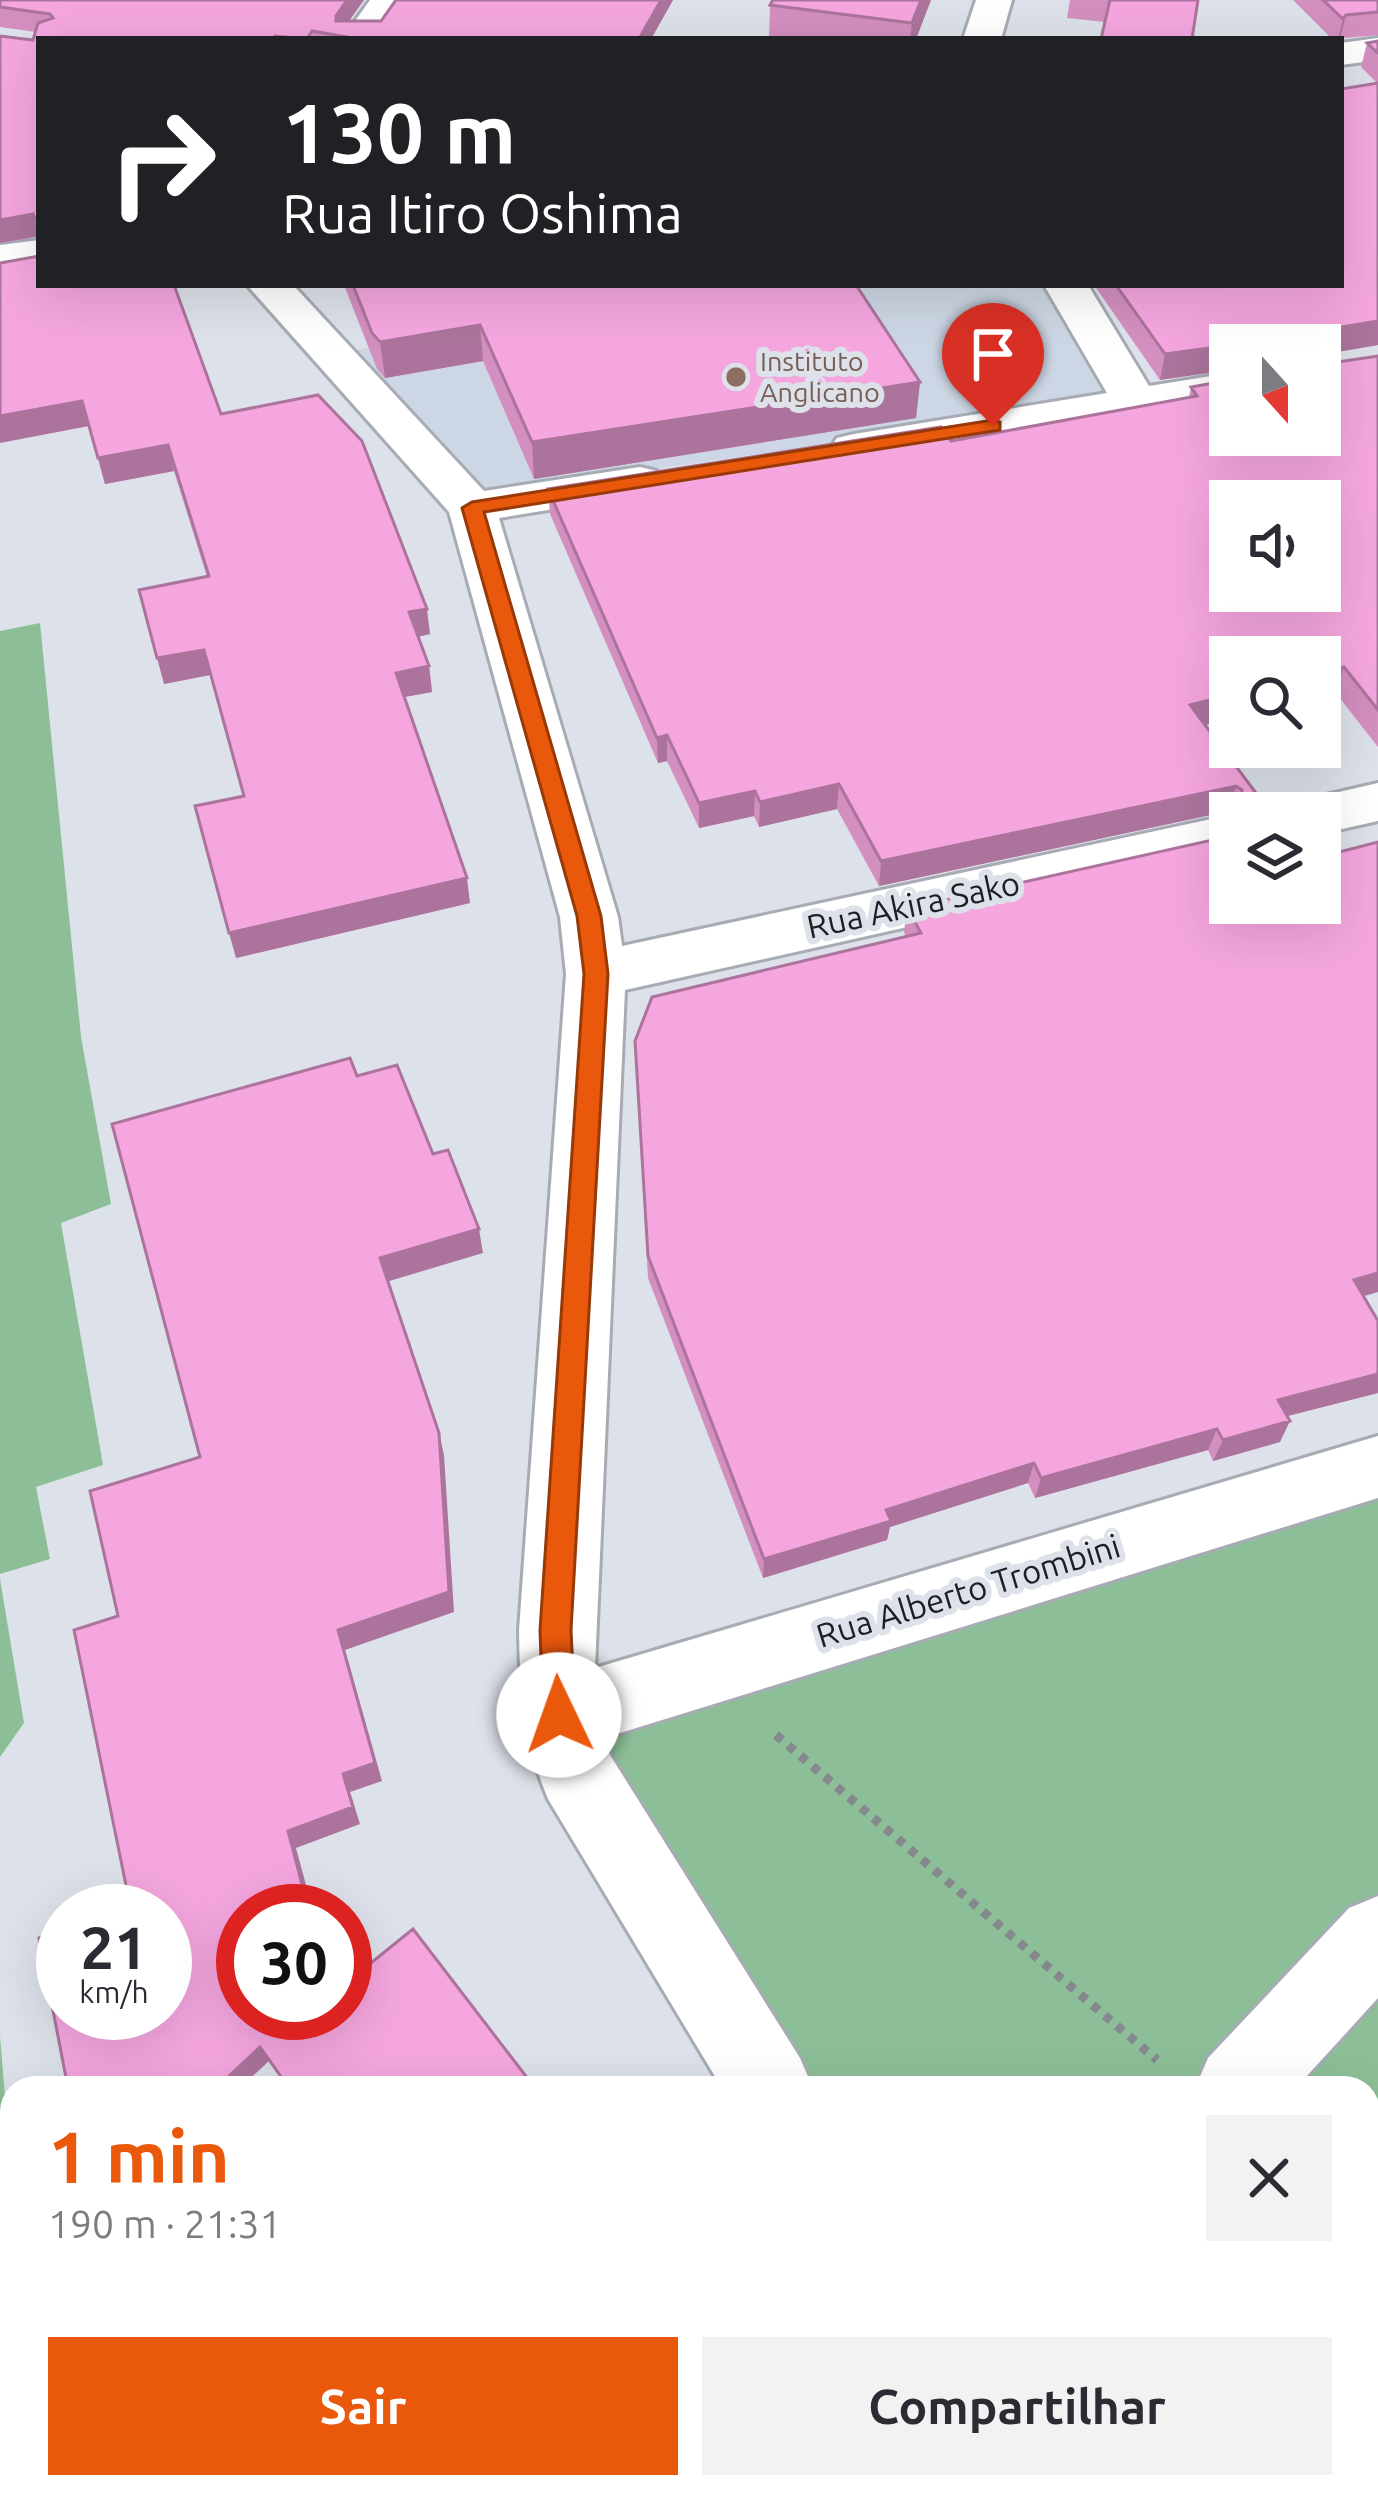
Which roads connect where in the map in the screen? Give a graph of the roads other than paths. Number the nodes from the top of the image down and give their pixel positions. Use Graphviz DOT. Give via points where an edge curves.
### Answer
graph roads {
  1 [pos="389,0"];
  2 [pos="994,0"];
  3 [pos="363,36"];
  4 [pos="983,36"];
  5 [pos="1378,49"];
  6 [pos="1344,54"];
  7 [pos="36,253"];
  8 [pos="0,258"];
  9 [pos="272,288"];
  10 [pos="1068,288"];
  11 [pos="1209,391"];
  12 [pos="1136,404"];
  13 [pos="804,456"];
  14 [pos="686,474"];
  15 [pos="472,508"];
  16 [pos="1378,802"];
  17 [pos="1341,810"];
  18 [pos="1209,840"];
  19 [pos="596,974"];
  20 [pos="1378,1467"];
  21 [pos="559,1715"];
  22 [pos="1378,1937"];
  23 [pos="763,2076"];
  24 [pos="1210,2076"];
  1 -- 3 [label="street"];
  2 -- 4 [label="street"];
  5 -- 6 [label="street"];
  7 -- 8 [label="street"];
  9 -- 15 [label="street"];
  10 -- 12 [label="street"];
  11 -- 12 [label="street"];
  12 -- 13 [label="street"];
  14 -- 15 [label="street"];
  15 -- 19 [label="street" via="589,916"];
  16 -- 17 [label="street"];
  18 -- 19 [label="street, Rua Akira Sako"];
  19 -- 21 [label="street" via="556,1630"];
  20 -- 21 [label="street, Rua Alberto Trombini"];
  21 -- 23 [label="street" via="576,1772"];
  22 -- 24 [label="street"];
}
